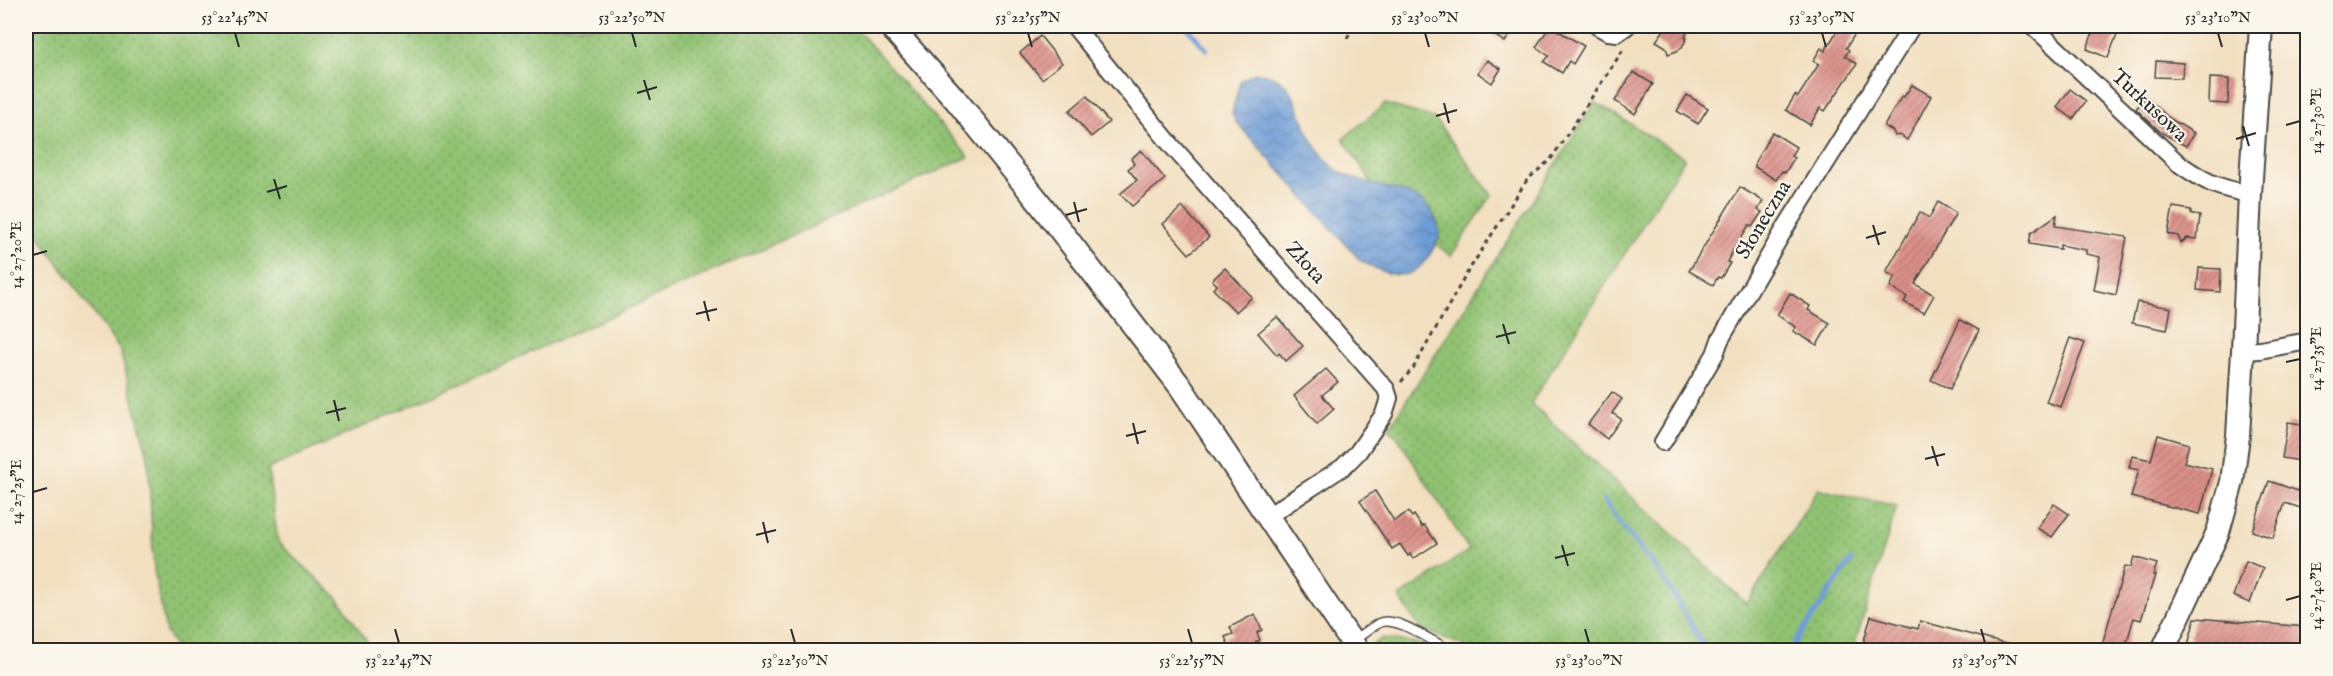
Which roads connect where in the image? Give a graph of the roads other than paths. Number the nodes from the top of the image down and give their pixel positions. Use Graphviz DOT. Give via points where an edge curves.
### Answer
graph roads {
  1 [pos="890,26"];
  2 [pos="1074,26"];
  3 [pos="1597,26"];
  4 [pos="1627,26"];
  5 [pos="1912,26"];
  6 [pos="2032,26"];
  7 [pos="2261,26"];
  8 [pos="2250,194"];
  9 [pos="2307,341"];
  10 [pos="2243,351"];
  11 [pos="1662,442"];
  12 [pos="1268,516"];
  13 [pos="1354,647"];
  14 [pos="1451,651"];
  15 [pos="2163,651"];
  1 -- 12 [label="street" via="956,100 1094,273 1180,386"];
  2 -- 12 [label="street, Złota" via="1172,146 1381,382 1389,398 1384,414 1343,467"];
  3 -- 4 [label="street" via="1617,33"];
  5 -- 11 [label="street, Słoneczna" via="1787,225"];
  6 -- 8 [label="street, Turkusowa" via="2178,163 2225,190"];
  7 -- 8 [label="street"];
  8 -- 10 [label="street"];
  9 -- 10 [label="street"];
  10 -- 15 [label="street" via="2235,461 2225,513"];
  12 -- 13 [label="street"];
  13 -- 14 [label="lane" via="1378,623 1389,620"];
}
